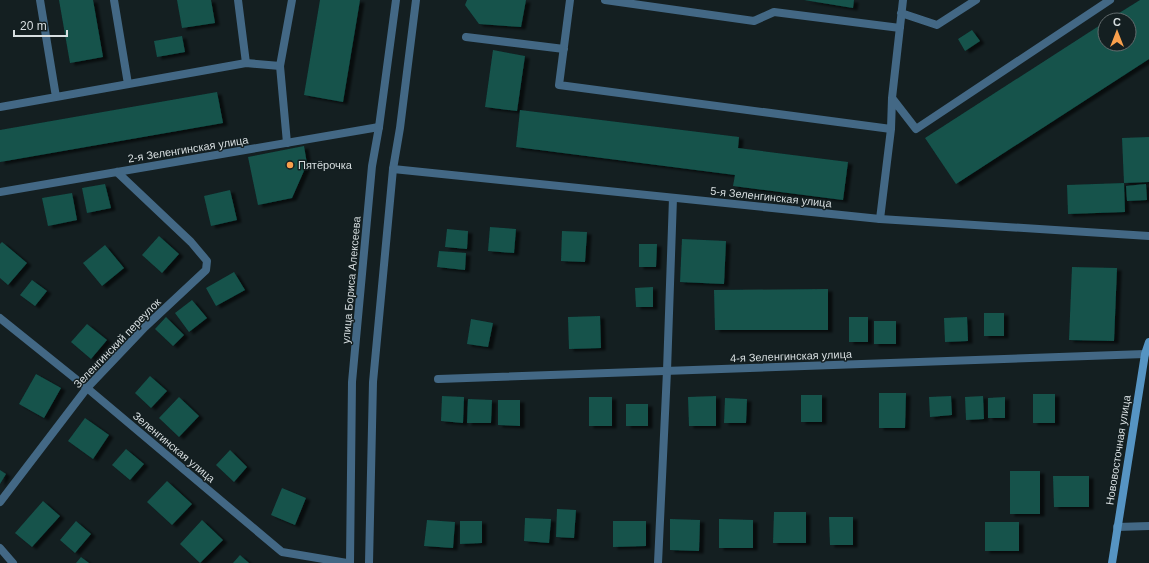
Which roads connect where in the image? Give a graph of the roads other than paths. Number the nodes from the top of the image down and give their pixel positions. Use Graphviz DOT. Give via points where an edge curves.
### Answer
graph roads {
  1 [pos="40,0"];
  2 [pos="114,0"];
  3 [pos="238,0"];
  4 [pos="292,0"];
  5 [pos="396,0"];
  6 [pos="416,0"];
  7 [pos="570,0"];
  8 [pos="605,0"];
  9 [pos="903,0"];
  10 [pos="976,0"];
  11 [pos="1110,0"];
  12 [pos="901,13"];
  13 [pos="900,28"];
  14 [pos="466,37"];
  15 [pos="564,49"];
  16 [pos="246,63"];
  17 [pos="280,66"];
  18 [pos="128,84"];
  19 [pos="56,97"];
  20 [pos="892,98"];
  21 [pos="0,107"];
  22 [pos="379,127"];
  23 [pos="891,130"];
  24 [pos="287,143"];
  25 [pos="393,169"];
  26 [pos="116,172"];
  27 [pos="0,192"];
  28 [pos="672,198"];
  29 [pos="880,219"];
  30 [pos="1149,236"];
  31 [pos="0,318"];
  32 [pos="1149,342"];
  33 [pos="1145,354"];
  34 [pos="667,371"];
  35 [pos="438,379"];
  36 [pos="87,388"];
  37 [pos="0,502"];
  38 [pos="1149,526"];
  39 [pos="1117,527"];
  40 [pos="0,548"];
  41 [pos="13,563"];
  42 [pos="347,563"];
  43 [pos="350,563"];
  44 [pos="369,563"];
  45 [pos="658,563"];
  46 [pos="1112,563"];
  1 -- 19 [label="street"];
  2 -- 18 [label="street"];
  3 -- 16 [label="street"];
  4 -- 17 [label="street"];
  5 -- 22 [label="street, улица Бориса Алексеева"];
  6 -- 25 [label="street"];
  7 -- 15 [label="street"];
  8 -- 13 [label="street" via="754,21 774,12"];
  9 -- 12 [label="street"];
  10 -- 12 [label="street" via="937,25"];
  11 -- 20 [label="street" via="916,129"];
  12 -- 13 [label="street"];
  13 -- 20 [label="street"];
  14 -- 15 [label="street"];
  15 -- 23 [label="street" via="559,85"];
  16 -- 17 [label="street"];
  16 -- 18 [label="street"];
  17 -- 24 [label="street"];
  18 -- 19 [label="street"];
  19 -- 21 [label="street"];
  20 -- 23 [label="street"];
  22 -- 24 [label="street, 2-я Зеленгинская улица"];
  22 -- 43 [label="street, улица Бориса Алексеева" via="372,166 352,382"];
  23 -- 29 [label="street"];
  24 -- 26 [label="street, 2-я Зеленгинская улица"];
  25 -- 28 [label="street, 5-я Зеленгинская улица"];
  25 -- 44 [label="street" via="373,382"];
  26 -- 27 [label="street, 2-я Зеленгинская улица"];
  26 -- 36 [label="street, Зеленгинский переулок" via="191,242 207,262 206,270 145,327"];
  28 -- 29 [label="street, 5-я Зеленгинская улица"];
  28 -- 34 [label="street"];
  29 -- 30 [label="street, 5-я Зеленгинская улица"];
  31 -- 36 [label="street, Зеленгинская улица"];
  32 -- 33 [label="main road, Нововосточная улица"];
  33 -- 34 [label="street, 4-я Зеленгинская улица"];
  33 -- 39 [label="main road, Нововосточная улица"];
  34 -- 35 [label="street, 4-я Зеленгинская улица"];
  34 -- 45 [label="street"];
  36 -- 37 [label="street, Зеленгинский переулок"];
  36 -- 42 [label="street, Зеленгинская улица" via="282,552"];
  38 -- 39 [label="street"];
  39 -- 46 [label="main road, Нововосточная улица"];
  40 -- 41 [label="street"];
}
